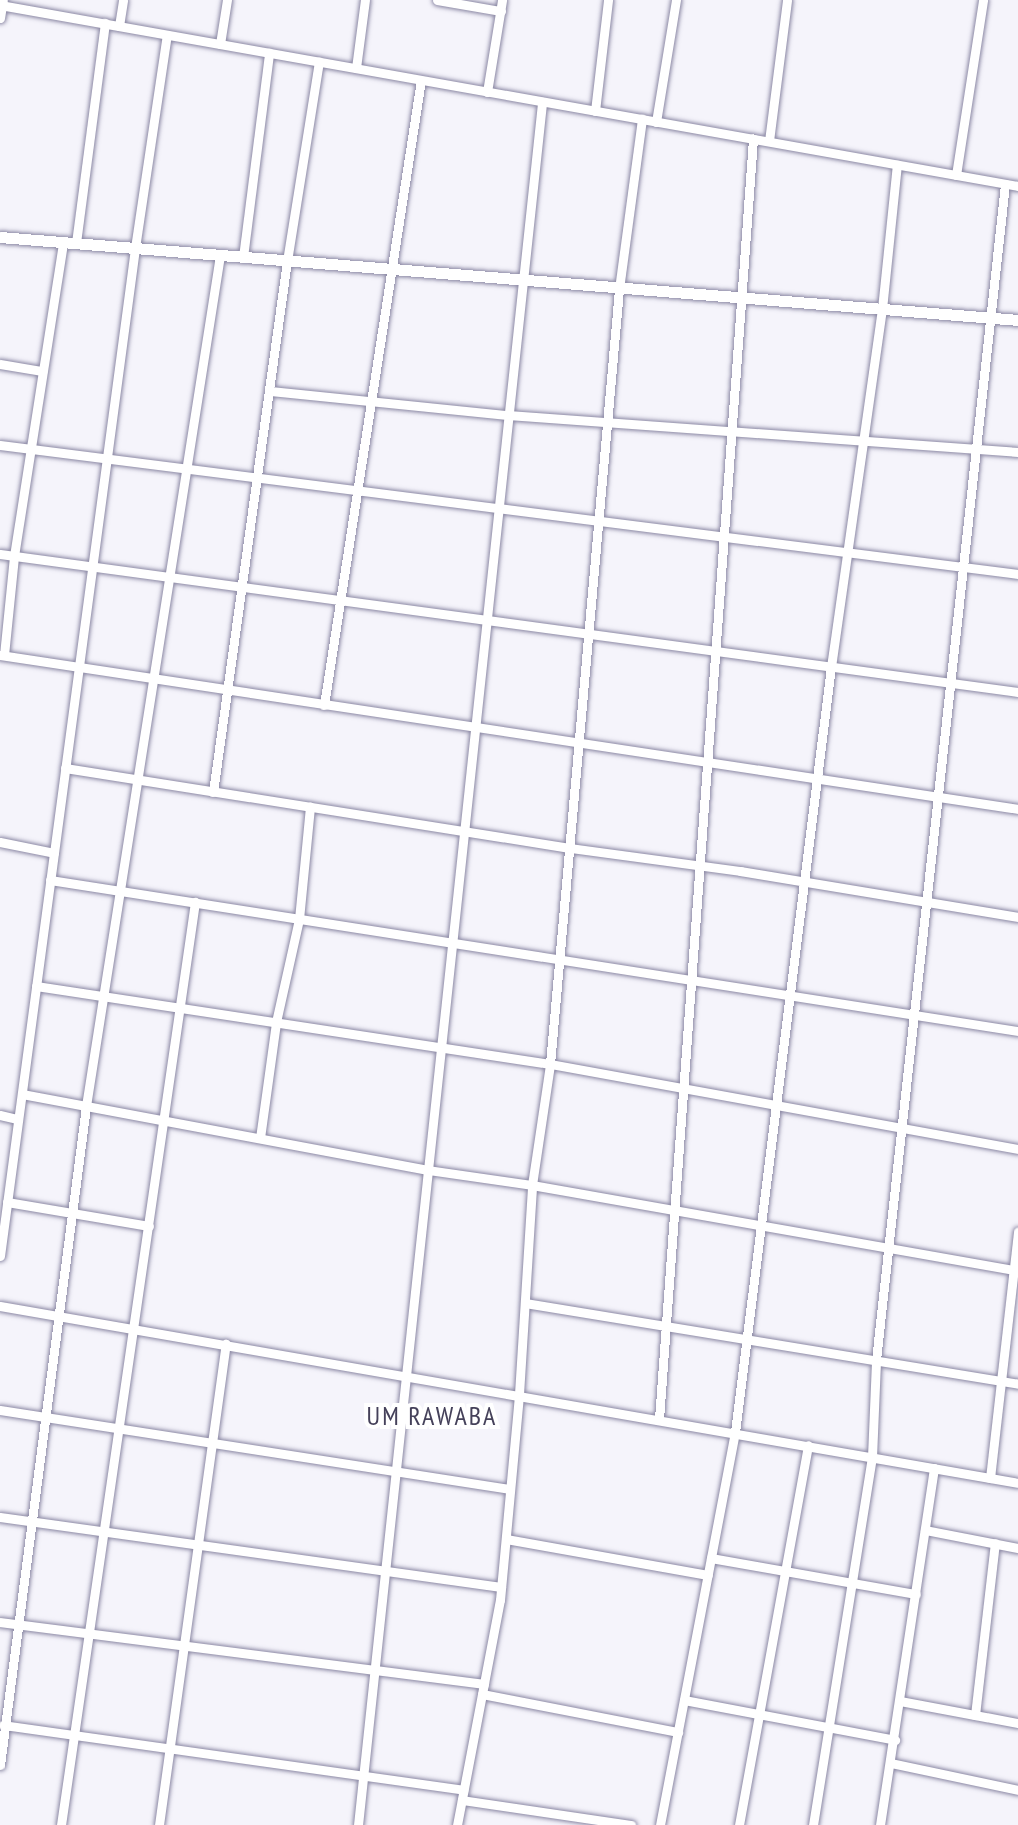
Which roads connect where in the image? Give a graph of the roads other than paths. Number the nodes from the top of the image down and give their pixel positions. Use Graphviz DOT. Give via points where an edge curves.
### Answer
graph roads {
  1 [pos="123,0"];
  2 [pos="227,0"];
  3 [pos="365,0"];
  4 [pos="437,0"];
  5 [pos="502,0"];
  6 [pos="608,0"];
  7 [pos="676,0"];
  8 [pos="787,0"];
  9 [pos="983,0"];
  10 [pos="2,3"];
  11 [pos="501,11"];
  12 [pos="0,18"];
  13 [pos="105,23"];
  14 [pos="119,26"];
  15 [pos="167,35"];
  16 [pos="220,44"];
  17 [pos="269,53"];
  18 [pos="319,62"];
  19 [pos="356,68"];
  20 [pos="421,80"];
  21 [pos="487,92"];
  22 [pos="542,102"];
  23 [pos="595,111"];
  24 [pos="642,119"];
  25 [pos="656,122"];
  26 [pos="753,138"];
  27 [pos="769,141"];
  28 [pos="897,165"];
  29 [pos="956,175"];
  30 [pos="1005,184"];
  31 [pos="1018,186"];
  32 [pos="0,237"];
  33 [pos="63,242"];
  34 [pos="76,243"];
  35 [pos="135,248"];
  36 [pos="220,255"];
  37 [pos="243,257"];
  38 [pos="287,261"];
  39 [pos="393,270"];
  40 [pos="522,281"];
  41 [pos="619,289"];
  42 [pos="742,298"];
  43 [pos="882,309"];
  44 [pos="992,318"];
  45 [pos="1018,320"];
  46 [pos="0,364"];
  47 [pos="42,371"];
  48 [pos="270,391"];
  49 [pos="373,399"];
  50 [pos="508,415"];
  51 [pos="608,421"];
  52 [pos="731,431"];
  53 [pos="865,441"];
  54 [pos="0,445"];
  55 [pos="30,449"];
  56 [pos="977,449"];
  57 [pos="1018,452"];
  58 [pos="107,458"];
  59 [pos="188,468"];
  60 [pos="259,477"];
  61 [pos="358,489"];
  62 [pos="498,506"];
  63 [pos="599,519"];
  64 [pos="726,536"];
  65 [pos="848,552"];
  66 [pos="0,554"];
  67 [pos="14,556"];
  68 [pos="92,567"];
  69 [pos="965,567"];
  70 [pos="1018,574"];
  71 [pos="170,577"];
  72 [pos="243,588"];
  73 [pos="341,601"];
  74 [pos="486,621"];
  75 [pos="589,636"];
  76 [pos="714,652"];
  77 [pos="2,655"];
  78 [pos="79,667"];
  79 [pos="831,667"];
  80 [pos="154,679"];
  81 [pos="949,683"];
  82 [pos="226,690"];
  83 [pos="1018,692"];
  84 [pos="324,705"];
  85 [pos="474,729"];
  86 [pos="579,745"];
  87 [pos="708,764"];
  88 [pos="65,768"];
  89 [pos="139,780"];
  90 [pos="819,780"];
  91 [pos="213,792"];
  92 [pos="939,798"];
  93 [pos="310,807"];
  94 [pos="1018,809"];
  95 [pos="463,831"];
  96 [pos="0,842"];
  97 [pos="570,848"];
  98 [pos="54,853"];
  99 [pos="698,865"];
  100 [pos="50,880"];
  101 [pos="806,881"];
  102 [pos="119,891"];
  103 [pos="195,902"];
  104 [pos="927,902"];
  105 [pos="1018,917"];
  106 [pos="299,919"];
  107 [pos="452,942"];
  108 [pos="561,959"];
  109 [pos="689,979"];
  110 [pos="36,986"];
  111 [pos="790,995"];
  112 [pos="103,996"];
  113 [pos="179,1008"];
  114 [pos="916,1015"];
  115 [pos="276,1022"];
  116 [pos="1018,1031"];
  117 [pos="441,1048"];
  118 [pos="550,1064"];
  119 [pos="683,1088"];
  120 [pos="22,1094"];
  121 [pos="778,1105"];
  122 [pos="86,1106"];
  123 [pos="0,1115"];
  124 [pos="18,1119"];
  125 [pos="163,1120"];
  126 [pos="902,1128"];
  127 [pos="260,1138"];
  128 [pos="1018,1149"];
  129 [pos="428,1170"];
  130 [pos="532,1185"];
  131 [pos="7,1202"];
  132 [pos="677,1211"];
  133 [pos="72,1213"];
  134 [pos="759,1225"];
  135 [pos="149,1226"];
  136 [pos="1018,1232"];
  137 [pos="888,1248"];
  138 [pos="0,1249"];
  139 [pos="1016,1271"];
  140 [pos="525,1303"];
  141 [pos="0,1306"];
  142 [pos="58,1316"];
  143 [pos="668,1325"];
  144 [pos="135,1329"];
  145 [pos="746,1338"];
  146 [pos="226,1344"];
  147 [pos="876,1360"];
  148 [pos="406,1375"];
  149 [pos="1001,1381"];
  150 [pos="1018,1384"];
  151 [pos="519,1394"];
  152 [pos="0,1410"];
  153 [pos="46,1417"];
  154 [pos="659,1419"];
  155 [pos="120,1429"];
  156 [pos="735,1432"];
  157 [pos="214,1443"];
  158 [pos="808,1445"];
  159 [pos="872,1457"];
  160 [pos="934,1468"];
  161 [pos="396,1471"];
  162 [pos="990,1478"];
  163 [pos="1018,1483"];
  164 [pos="510,1489"];
  165 [pos="0,1517"];
  166 [pos="32,1521"];
  167 [pos="925,1530"];
  168 [pos="105,1532"];
  169 [pos="506,1539"];
  170 [pos="995,1543"];
  171 [pos="200,1545"];
  172 [pos="1018,1548"];
  173 [pos="711,1558"];
  174 [pos="385,1571"];
  175 [pos="782,1571"];
  176 [pos="708,1575"];
  177 [pos="851,1583"];
  178 [pos="501,1587"];
  179 [pos="916,1594"];
  180 [pos="0,1622"];
  181 [pos="18,1624"];
  182 [pos="86,1633"];
  183 [pos="184,1645"];
  184 [pos="375,1670"];
  185 [pos="483,1689"];
  186 [pos="684,1700"];
  187 [pos="900,1701"];
  188 [pos="759,1714"];
  189 [pos="975,1715"];
  190 [pos="1018,1723"];
  191 [pos="3,1725"];
  192 [pos="828,1727"];
  193 [pos="678,1732"];
  194 [pos="73,1734"];
  195 [pos="895,1740"];
  196 [pos="171,1747"];
  197 [pos="891,1763"];
  198 [pos="0,1765"];
  199 [pos="364,1775"];
  200 [pos="1018,1790"];
  201 [pos="463,1795"];
  202 [pos="61,1825"];
  203 [pos="159,1825"];
  204 [pos="358,1825"];
  205 [pos="457,1825"];
  206 [pos="631,1825"];
  207 [pos="660,1825"];
  208 [pos="739,1825"];
  209 [pos="813,1825"];
  210 [pos="880,1825"];
  1 -- 14 [label="street"];
  2 -- 16 [label="street"];
  3 -- 19 [label="street"];
  4 -- 11 [label="street"];
  5 -- 11 [label="street"];
  6 -- 23 [label="street"];
  7 -- 25 [label="street"];
  8 -- 27 [label="street"];
  9 -- 29 [label="street"];
  10 -- 12 [label="street"];
  10 -- 13 [label="street"];
  11 -- 21 [label="street"];
  13 -- 14 [label="street"];
  13 -- 34 [label="street"];
  14 -- 15 [label="street"];
  15 -- 16 [label="street"];
  15 -- 35 [label="street"];
  16 -- 17 [label="street"];
  17 -- 18 [label="street"];
  17 -- 37 [label="street"];
  18 -- 19 [label="street"];
  18 -- 38 [label="street"];
  19 -- 20 [label="street"];
  20 -- 21 [label="street"];
  20 -- 39 [label="street"];
  21 -- 22 [label="street"];
  22 -- 23 [label="street"];
  22 -- 40 [label="street"];
  23 -- 24 [label="street"];
  24 -- 25 [label="street"];
  24 -- 41 [label="street"];
  25 -- 26 [label="street"];
  26 -- 27 [label="street"];
  26 -- 42 [label="street"];
  27 -- 28 [label="street"];
  28 -- 29 [label="street"];
  28 -- 43 [label="street"];
  29 -- 30 [label="street"];
  30 -- 31 [label="street"];
  30 -- 44 [label="street"];
  32 -- 33 [label="main road"];
  33 -- 34 [label="main road"];
  33 -- 47 [label="street"];
  34 -- 35 [label="main road"];
  35 -- 36 [label="main road"];
  35 -- 58 [label="street"];
  36 -- 37 [label="main road"];
  36 -- 59 [label="street"];
  37 -- 38 [label="main road"];
  38 -- 39 [label="main road"];
  38 -- 48 [label="street"];
  39 -- 40 [label="main road"];
  39 -- 49 [label="street"];
  40 -- 41 [label="main road"];
  40 -- 50 [label="street"];
  41 -- 42 [label="main road"];
  41 -- 51 [label="street"];
  42 -- 43 [label="main road"];
  42 -- 52 [label="street"];
  43 -- 44 [label="main road"];
  43 -- 53 [label="street"];
  44 -- 45 [label="main road"];
  44 -- 56 [label="street"];
  46 -- 47 [label="street"];
  47 -- 55 [label="street"];
  48 -- 49 [label="street"];
  48 -- 60 [label="street"];
  49 -- 50 [label="street"];
  49 -- 61 [label="street"];
  50 -- 51 [label="street"];
  50 -- 62 [label="street"];
  51 -- 52 [label="street"];
  51 -- 63 [label="street"];
  52 -- 53 [label="street"];
  52 -- 64 [label="street"];
  53 -- 56 [label="street"];
  53 -- 65 [label="street"];
  54 -- 55 [label="street"];
  55 -- 58 [label="street"];
  55 -- 67 [label="street"];
  56 -- 57 [label="street"];
  56 -- 69 [label="street"];
  58 -- 59 [label="street"];
  58 -- 68 [label="street"];
  59 -- 60 [label="street"];
  59 -- 71 [label="street"];
  60 -- 61 [label="street"];
  60 -- 72 [label="street"];
  61 -- 62 [label="street"];
  61 -- 73 [label="street"];
  62 -- 63 [label="street"];
  62 -- 74 [label="street"];
  63 -- 64 [label="street"];
  63 -- 75 [label="street"];
  64 -- 65 [label="street"];
  64 -- 76 [label="street"];
  65 -- 69 [label="street"];
  65 -- 79 [label="street"];
  66 -- 67 [label="street"];
  67 -- 68 [label="street"];
  67 -- 77 [label="street"];
  68 -- 71 [label="street"];
  68 -- 78 [label="street"];
  69 -- 70 [label="street"];
  69 -- 81 [label="street"];
  71 -- 72 [label="street"];
  71 -- 80 [label="street"];
  72 -- 73 [label="street"];
  72 -- 82 [label="street"];
  73 -- 74 [label="street"];
  73 -- 84 [label="street"];
  74 -- 75 [label="street"];
  74 -- 85 [label="street"];
  75 -- 76 [label="street"];
  75 -- 86 [label="street"];
  76 -- 79 [label="street"];
  76 -- 87 [label="street"];
  77 -- 78 [label="street"];
  78 -- 80 [label="street"];
  78 -- 88 [label="street"];
  79 -- 81 [label="street"];
  79 -- 90 [label="street"];
  80 -- 82 [label="street"];
  80 -- 89 [label="street"];
  81 -- 83 [label="street"];
  81 -- 92 [label="street"];
  82 -- 84 [label="street"];
  82 -- 91 [label="street"];
  84 -- 85 [label="street"];
  85 -- 86 [label="street"];
  85 -- 95 [label="street"];
  86 -- 87 [label="street"];
  86 -- 97 [label="street"];
  87 -- 90 [label="street"];
  87 -- 99 [label="street"];
  88 -- 89 [label="street"];
  88 -- 98 [label="street"];
  89 -- 91 [label="street"];
  89 -- 102 [label="street"];
  90 -- 92 [label="street"];
  90 -- 101 [label="street"];
  91 -- 93 [label="street"];
  92 -- 94 [label="street"];
  92 -- 104 [label="street"];
  93 -- 95 [label="street"];
  93 -- 106 [label="street"];
  95 -- 97 [label="street"];
  95 -- 107 [label="street"];
  96 -- 98 [label="street"];
  97 -- 99 [label="street"];
  97 -- 108 [label="street"];
  98 -- 100 [label="street"];
  99 -- 101 [label="street"];
  99 -- 109 [label="street"];
  100 -- 102 [label="street"];
  100 -- 110 [label="street"];
  101 -- 104 [label="street"];
  101 -- 111 [label="street"];
  102 -- 103 [label="street"];
  102 -- 112 [label="street"];
  103 -- 106 [label="street"];
  103 -- 113 [label="street"];
  104 -- 105 [label="street"];
  104 -- 114 [label="street"];
  106 -- 107 [label="street"];
  106 -- 115 [label="street"];
  107 -- 108 [label="street"];
  107 -- 117 [label="street"];
  108 -- 109 [label="street"];
  108 -- 118 [label="street"];
  109 -- 111 [label="street"];
  109 -- 119 [label="street"];
  110 -- 112 [label="street"];
  110 -- 120 [label="street"];
  111 -- 114 [label="street"];
  111 -- 121 [label="street"];
  112 -- 113 [label="street"];
  112 -- 122 [label="street"];
  113 -- 115 [label="street"];
  113 -- 125 [label="street"];
  114 -- 116 [label="street"];
  114 -- 126 [label="street"];
  115 -- 117 [label="street"];
  115 -- 127 [label="street"];
  117 -- 118 [label="street"];
  117 -- 129 [label="street"];
  118 -- 119 [label="street"];
  118 -- 130 [label="street"];
  119 -- 121 [label="street"];
  119 -- 132 [label="street"];
  120 -- 122 [label="street"];
  120 -- 124 [label="street"];
  121 -- 126 [label="street"];
  121 -- 134 [label="street"];
  122 -- 125 [label="street"];
  122 -- 133 [label="street"];
  123 -- 124 [label="street"];
  124 -- 131 [label="street"];
  125 -- 127 [label="street"];
  125 -- 135 [label="street"];
  126 -- 128 [label="street"];
  126 -- 137 [label="street"];
  127 -- 129 [label="street"];
  129 -- 130 [label="street"];
  129 -- 148 [label="street"];
  130 -- 132 [label="street"];
  130 -- 140 [label="street"];
  131 -- 133 [label="street"];
  131 -- 138 [label="street"];
  132 -- 134 [label="street"];
  132 -- 143 [label="street"];
  133 -- 135 [label="street"];
  133 -- 142 [label="street"];
  134 -- 137 [label="street"];
  134 -- 145 [label="street"];
  135 -- 144 [label="street"];
  136 -- 139 [label="street"];
  137 -- 139 [label="street"];
  137 -- 147 [label="street"];
  139 -- 149 [label="street"];
  140 -- 143 [label="street"];
  140 -- 151 [label="street"];
  141 -- 142 [label="street"];
  142 -- 144 [label="street"];
  142 -- 153 [label="street"];
  143 -- 145 [label="street"];
  143 -- 154 [label="street"];
  144 -- 146 [label="street"];
  144 -- 155 [label="street"];
  145 -- 147 [label="street"];
  145 -- 156 [label="street"];
  146 -- 148 [label="street"];
  146 -- 157 [label="street"];
  147 -- 149 [label="street"];
  147 -- 159 [label="street"];
  148 -- 151 [label="street"];
  148 -- 161 [label="street"];
  149 -- 150 [label="street"];
  149 -- 162 [label="street"];
  151 -- 154 [label="street"];
  151 -- 164 [label="street"];
  152 -- 153 [label="street"];
  153 -- 155 [label="street"];
  153 -- 166 [label="street"];
  154 -- 156 [label="street"];
  155 -- 157 [label="street"];
  155 -- 168 [label="street"];
  156 -- 158 [label="street"];
  156 -- 173 [label="street"];
  157 -- 161 [label="street"];
  157 -- 171 [label="street"];
  158 -- 159 [label="street"];
  158 -- 175 [label="street"];
  159 -- 160 [label="street"];
  159 -- 177 [label="street"];
  160 -- 162 [label="street"];
  160 -- 167 [label="street"];
  161 -- 164 [label="street"];
  161 -- 174 [label="street"];
  162 -- 163 [label="street"];
  164 -- 169 [label="street"];
  165 -- 166 [label="street"];
  166 -- 168 [label="street"];
  166 -- 181 [label="street"];
  167 -- 170 [label="street"];
  167 -- 179 [label="street"];
  168 -- 171 [label="street"];
  168 -- 182 [label="street"];
  169 -- 176 [label="street"];
  169 -- 178 [label="street"];
  170 -- 172 [label="street"];
  170 -- 189 [label="street"];
  171 -- 174 [label="street"];
  171 -- 183 [label="street"];
  173 -- 175 [label="street"];
  173 -- 176 [label="street"];
  174 -- 178 [label="street"];
  174 -- 184 [label="street"];
  175 -- 177 [label="street"];
  175 -- 188 [label="street"];
  176 -- 186 [label="street"];
  177 -- 179 [label="street"];
  177 -- 192 [label="street"];
  178 -- 185 [label="street"];
  179 -- 187 [label="street"];
  180 -- 181 [label="street"];
  181 -- 182 [label="street"];
  181 -- 191 [label="street"];
  182 -- 183 [label="street"];
  182 -- 194 [label="street"];
  183 -- 184 [label="street"];
  183 -- 196 [label="street"];
  184 -- 185 [label="street"];
  184 -- 199 [label="street"];
  185 -- 193 [label="street"];
  185 -- 201 [label="street"];
  186 -- 188 [label="street"];
  186 -- 193 [label="street"];
  187 -- 189 [label="street"];
  187 -- 195 [label="street"];
  188 -- 192 [label="street"];
  188 -- 208 [label="street"];
  189 -- 190 [label="street"];
  191 -- 194 [label="street"];
  191 -- 198 [label="street"];
  192 -- 195 [label="street"];
  192 -- 209 [label="street"];
  193 -- 207 [label="street"];
  194 -- 196 [label="street"];
  194 -- 202 [label="street"];
  195 -- 197 [label="street"];
  196 -- 199 [label="street"];
  196 -- 203 [label="street"];
  197 -- 200 [label="street"];
  197 -- 210 [label="street"];
  199 -- 201 [label="street"];
  199 -- 204 [label="street"];
  201 -- 205 [label="street"];
  201 -- 206 [label="street"];
}
